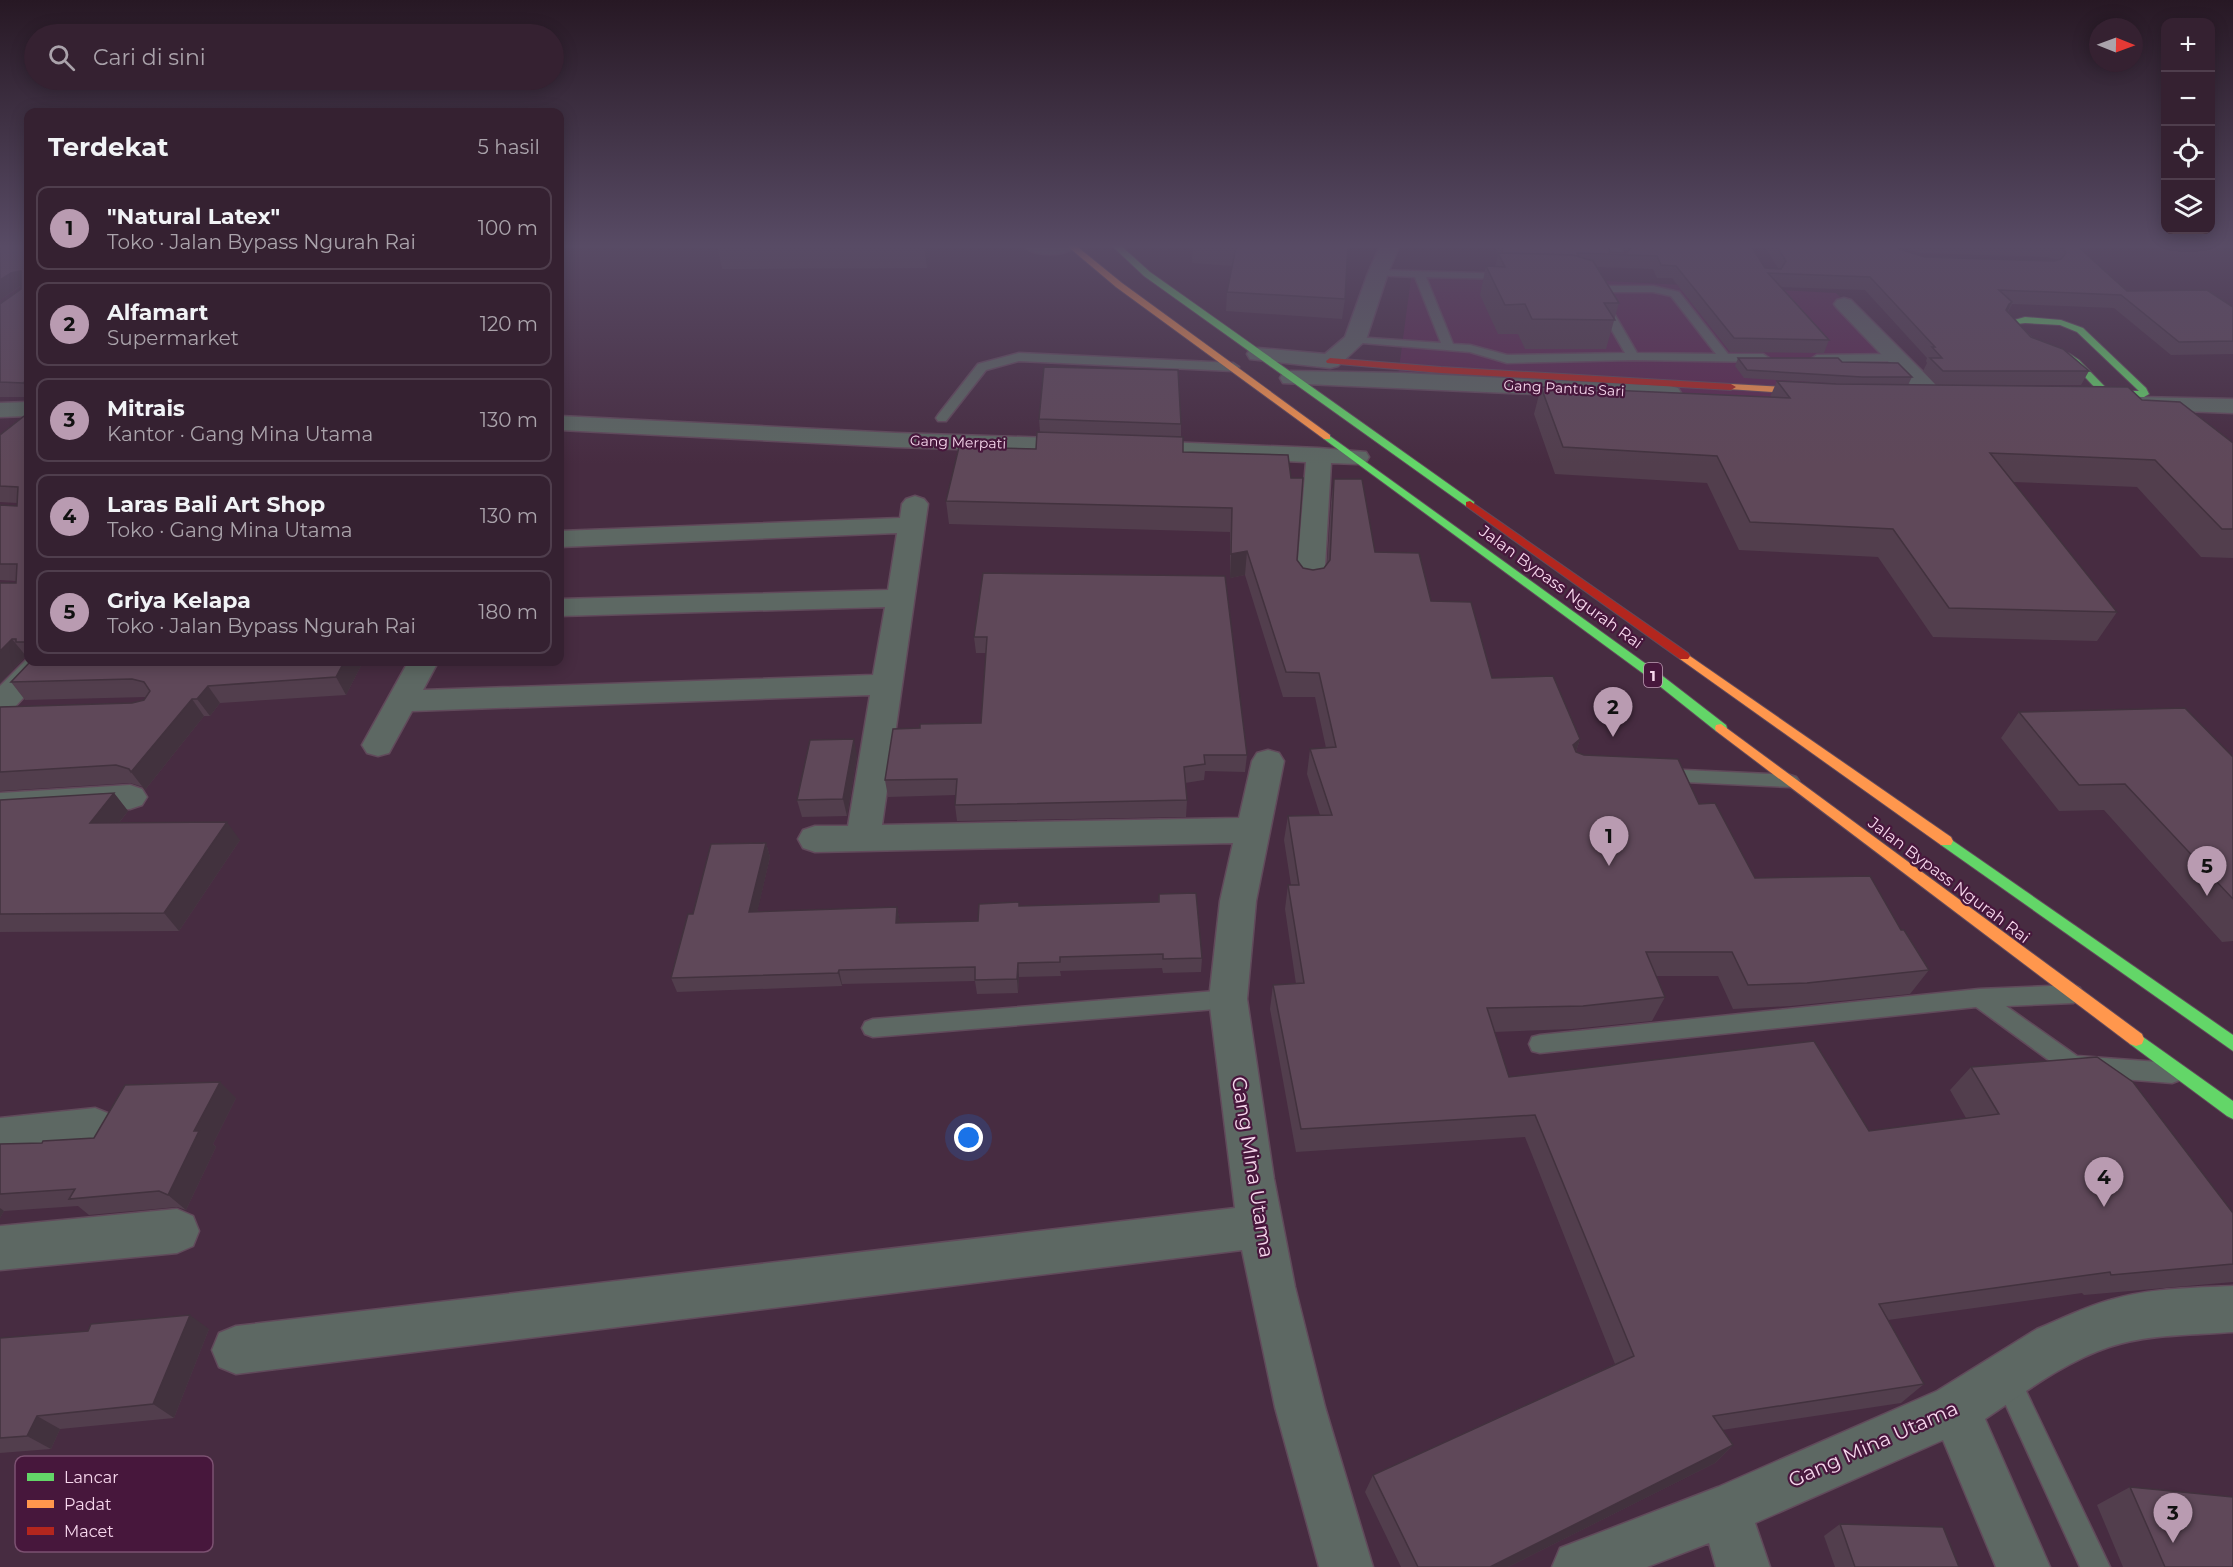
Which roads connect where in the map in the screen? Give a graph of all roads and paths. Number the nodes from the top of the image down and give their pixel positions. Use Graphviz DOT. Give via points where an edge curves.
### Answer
graph roads {
  1 [pos="1164,317"];
  2 [pos="1207,317"];
  3 [pos="1363,317"];
  4 [pos="1436,317"];
  5 [pos="1610,317"];
  6 [pos="1693,317"];
  7 [pos="1857,317"];
  8 [pos="1355,340"];
  9 [pos="1448,347"];
  10 [pos="1258,354"];
  11 [pos="1633,356"];
  12 [pos="1725,358"];
  13 [pos="1896,358"];
  14 [pos="1781,359"];
  15 [pos="1803,359"];
  16 [pos="1330,361"];
  17 [pos="1233,367"];
  18 [pos="1292,378"];
  19 [pos="2106,394"];
  20 [pos="1836,397"];
  21 [pos="1930,398"];
  22 [pos="2073,399"];
  23 [pos="2152,404"];
  24 [pos="2233,406"];
  25 [pos="24,409"];
  26 [pos="0,410"];
  27 [pos="942,418"];
  28 [pos="564,423"];
  29 [pos="2179,426"];
  30 [pos="1319,454"];
  31 [pos="1357,457"];
  32 [pos="564,539"];
  33 [pos="1310,584"];
  34 [pos="902,598"];
  35 [pos="564,607"];
  36 [pos="1690,660"];
  37 [pos="39,666"];
  38 [pos="421,666"];
  39 [pos="1656,677"];
  40 [pos="888,684"];
  41 [pos="401,701"];
  42 [pos="8,711"];
  43 [pos="378,745"];
  44 [pos="1268,761"];
  45 [pos="1647,774"];
  46 [pos="1790,781"];
  47 [pos="130,797"];
  48 [pos="0,805"];
  49 [pos="1254,830"];
  50 [pos="863,838"];
  51 [pos="815,839"];
  52 [pos="2074,994"];
  53 [pos="1979,998"];
  54 [pos="1228,999"];
  55 [pos="873,1028"];
  56 [pos="1540,1044"];
  57 [pos="2233,1044"];
  58 [pos="2073,1065"];
  59 [pos="2181,1073"];
  60 [pos="2108,1090"];
  61 [pos="2233,1111"];
  62 [pos="95,1127"];
  63 [pos="0,1137"];
  64 [pos="1260,1226"];
  65 [pos="177,1231"];
  66 [pos="0,1248"];
  67 [pos="2233,1309"];
  68 [pos="236,1350"];
  69 [pos="2005,1376"];
  70 [pos="1955,1409"];
  71 [pos="1725,1510"];
  72 [pos="1346,1567"];
  73 [pos="1579,1567"];
  74 [pos="1743,1567"];
  75 [pos="2023,1567"];
  76 [pos="2095,1567"];
  1 -- 17 [label="main road, Jalan Bypass Ngurah Rai / 1"];
  2 -- 10 [label="main road, Jalan Bypass Ngurah Rai / 1"];
  3 -- 8 [label="street"];
  4 -- 9 [label="lane"];
  5 -- 11 [label="lane"];
  6 -- 12 [label="lane"];
  7 -- 13 [label="street"];
  8 -- 9 [label="lane"];
  8 -- 16 [label="street"];
  9 -- 11 [label="lane" via="1507,359"];
  10 -- 16 [label="street"];
  10 -- 18 [label="main road, Jalan Bypass Ngurah Rai / 1"];
  11 -- 12 [label="lane"];
  12 -- 14 [label="lane"];
  13 -- 15 [label="lane"];
  13 -- 21 [label="street"];
  16 -- 20 [label="main road"];
  17 -- 27 [label="lane" via="1020,357 982,367"];
  17 -- 31 [label="main road, Jalan Bypass Ngurah Rai / 1"];
  18 -- 20 [label="street, Gang Pantus Sari"];
  18 -- 36 [label="main road, Jalan Bypass Ngurah Rai / 1"];
  19 -- 19 [label="main road" via="2076,362 2033,344 2011,322 2061,323 2080,330 2144,394"];
  19 -- 22 [label="main road"];
  22 -- 23 [label="street"];
  23 -- 24 [label="street"];
  23 -- 29 [label="street"];
  25 -- 26 [label="street"];
  28 -- 30 [label="street, Gang Merpati" via="896,440"];
  30 -- 31 [label="street, Gang Merpati"];
  30 -- 33 [label="street"];
  31 -- 39 [label="main road, Jalan Bypass Ngurah Rai / 1"];
  32 -- 34 [label="street" via="913,514"];
  34 -- 35 [label="street"];
  34 -- 40 [label="street"];
  36 -- 39 [label="main road"];
  36 -- 57 [label="main road, Jalan Bypass Ngurah Rai / 1"];
  37 -- 42 [label="street"];
  38 -- 41 [label="street"];
  39 -- 46 [label="main road, Jalan Bypass Ngurah Rai / 1"];
  40 -- 41 [label="street"];
  40 -- 50 [label="street"];
  41 -- 43 [label="street"];
  44 -- 49 [label="street, Gang Mina Utama"];
  45 -- 46 [label="lane"];
  46 -- 52 [label="main road, Jalan Bypass Ngurah Rai / 1"];
  47 -- 48 [label="street"];
  49 -- 50 [label="street"];
  49 -- 54 [label="street, Gang Mina Utama" via="1238,901"];
  50 -- 51 [label="street"];
  52 -- 53 [label="lane"];
  52 -- 59 [label="main road, Jalan Bypass Ngurah Rai / 1"];
  53 -- 56 [label="lane"];
  53 -- 58 [label="lane"];
  54 -- 55 [label="lane"];
  54 -- 64 [label="street, Gang Mina Utama"];
  58 -- 59 [label="lane"];
  58 -- 60 [label="lane"];
  59 -- 61 [label="main road, Jalan Bypass Ngurah Rai / 1"];
  62 -- 63 [label="street"];
  64 -- 68 [label="street"];
  64 -- 72 [label="street, Gang Mina Utama" via="1300,1407"];
  65 -- 66 [label="street"];
  67 -- 69 [label="street, Gang Mina Utama" via="2110,1323 2054,1346"];
  69 -- 70 [label="street, Gang Mina Utama"];
  69 -- 76 [label="lane"];
  70 -- 71 [label="street, Gang Mina Utama"];
  70 -- 75 [label="street"];
  71 -- 73 [label="street, Gang Mina Utama"];
  71 -- 74 [label="street"];
}
